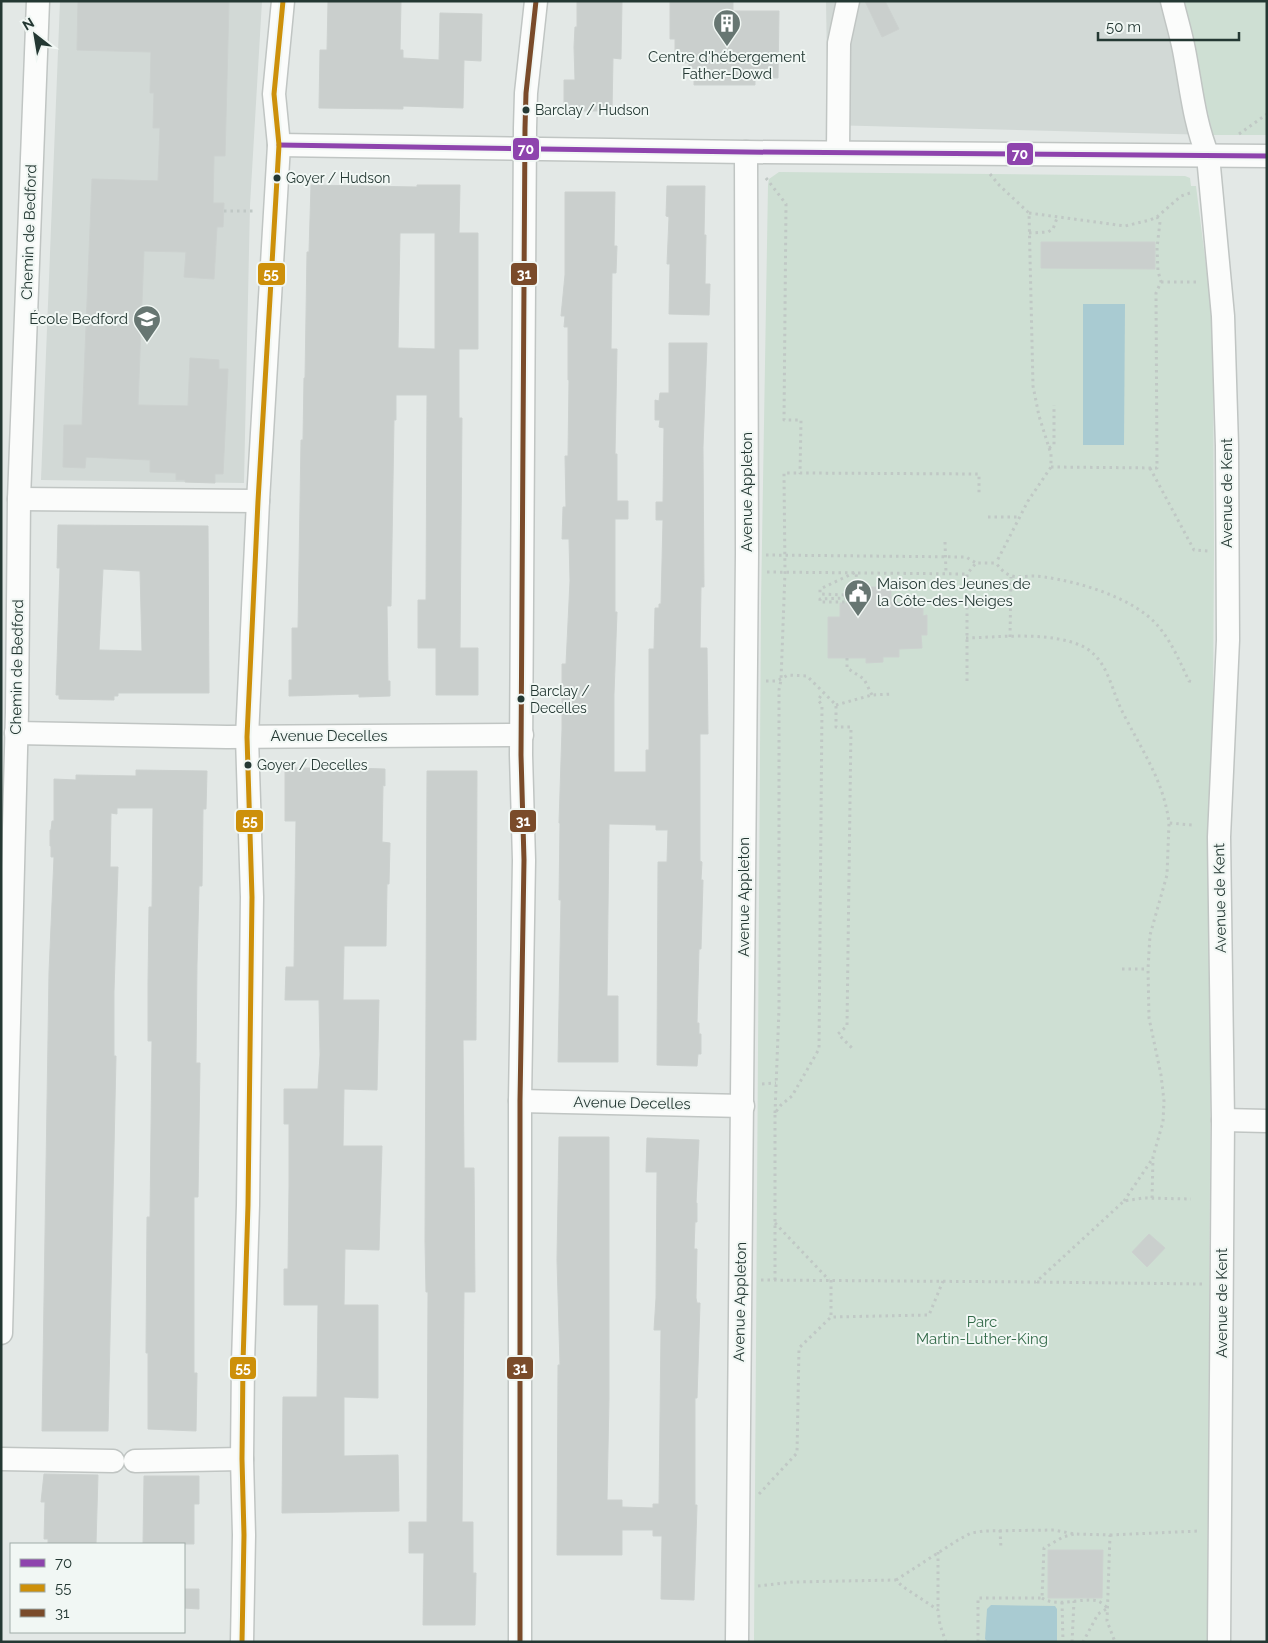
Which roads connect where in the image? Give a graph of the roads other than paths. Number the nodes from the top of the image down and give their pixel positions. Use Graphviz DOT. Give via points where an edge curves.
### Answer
graph roads {
  1 [pos="38,1"];
  2 [pos="283,1"];
  3 [pos="536,1"];
  4 [pos="848,1"];
  5 [pos="1172,1"];
  6 [pos="278,145"];
  7 [pos="525,148"];
  8 [pos="746,152"];
  9 [pos="838,152"];
  10 [pos="1208,156"];
  11 [pos="1267,156"];
  12 [pos="258,501"];
  13 [pos="13,502"];
  14 [pos="16,733"];
  15 [pos="522,735"];
  16 [pos="247,737"];
  17 [pos="520,1101"];
  18 [pos="743,1106"];
  19 [pos="4,1115"];
  20 [pos="1223,1120"];
  21 [pos="1267,1121"];
  22 [pos="1,1334"];
  23 [pos="1,1459"];
  24 [pos="242,1459"];
  25 [pos="113,1461"];
  26 [pos="135,1461"];
  27 [pos="242,1642"];
  28 [pos="520,1642"];
  29 [pos="738,1642"];
  30 [pos="1219,1642"];
  1 -- 13 [label="street, Chemin de Bedford"];
  2 -- 6 [label="street" via="274,94"];
  3 -- 7 [label="street" via="526,93"];
  4 -- 9 [label="street" via="839,43"];
  5 -- 10 [label="street, Avenue de Kent" via="1201,138"];
  6 -- 7 [label="street"];
  6 -- 12 [label="street"];
  7 -- 8 [label="street"];
  7 -- 15 [label="street"];
  8 -- 9 [label="street"];
  8 -- 18 [label="street, Avenue Appleton"];
  9 -- 10 [label="street"];
  10 -- 11 [label="street"];
  10 -- 20 [label="street, Avenue de Kent" via="1223,316 1227,446 1228,640 1219,837"];
  12 -- 13 [label="street"];
  12 -- 16 [label="street"];
  13 -- 14 [label="street, Chemin de Bedford"];
  14 -- 16 [label="street, Avenue Decelles"];
  14 -- 19 [label="street, Chemin de Bedford"];
  15 -- 16 [label="street, Avenue Decelles"];
  15 -- 17 [label="street" via="524,860"];
  16 -- 24 [label="street" via="252,898"];
  17 -- 18 [label="street, Avenue Decelles"];
  17 -- 28 [label="street"];
  18 -- 29 [label="street, Avenue Appleton"];
  19 -- 22 [label="street, Chemin de Bedford"];
  20 -- 21 [label="street"];
  20 -- 30 [label="street, Avenue de Kent"];
  23 -- 25 [label="street"];
  24 -- 26 [label="street"];
  24 -- 27 [label="street"];
}
